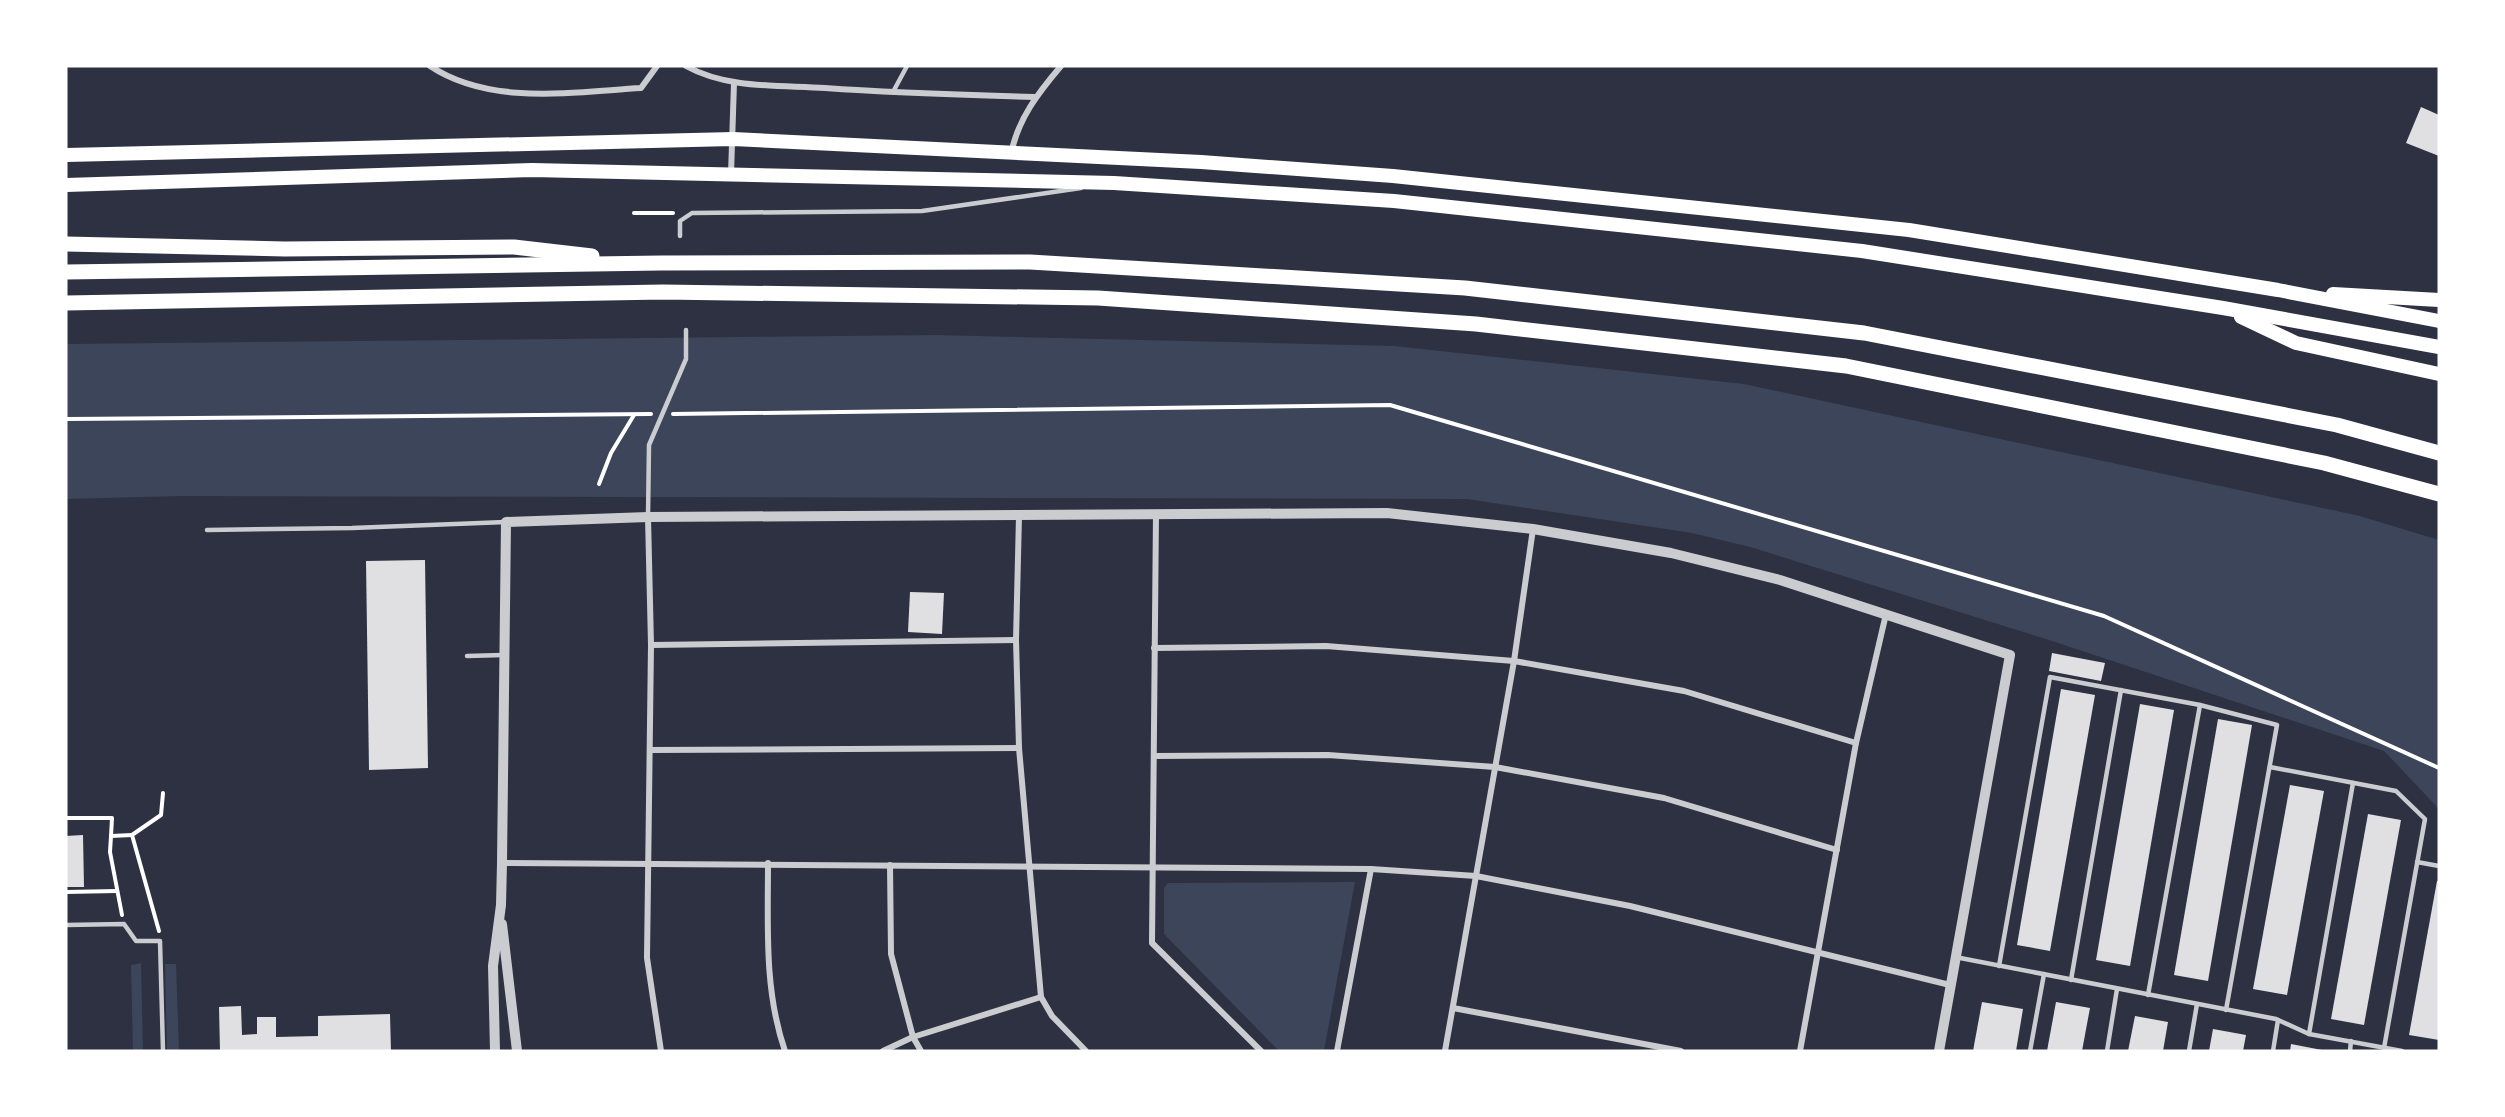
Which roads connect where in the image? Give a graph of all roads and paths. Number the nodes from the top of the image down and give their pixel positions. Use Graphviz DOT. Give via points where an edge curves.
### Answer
graph roads {
  1 [pos="430,66"];
  2 [pos="657,66"];
  3 [pos="686,66"];
  4 [pos="908,66"];
  5 [pos="1060,66"];
  6 [pos="734,83"];
  7 [pos="892,93"];
  8 [pos="1035,98"];
  9 [pos="733,139"];
  10 [pos="66,154"];
  11 [pos="1010,154"];
  12 [pos="731,174"];
  13 [pos="1114,183"];
  14 [pos="66,185"];
  15 [pos="634,213"];
  16 [pos="692,213"];
  17 [pos="680,236"];
  18 [pos="66,243"];
  19 [pos="661,262"];
  20 [pos="66,272"];
  21 [pos="2278,290"];
  22 [pos="2439,300"];
  23 [pos="66,303"];
  24 [pos="2223,308"];
  25 [pos="2439,321"];
  26 [pos="686,330"];
  27 [pos="2439,347"];
  28 [pos="2439,374"];
  29 [pos="634,414"];
  30 [pos="651,414"];
  31 [pos="681,414"];
  32 [pos="66,419"];
  33 [pos="2439,453"];
  34 [pos="599,484"];
  35 [pos="2439,494"];
  36 [pos="1156,513"];
  37 [pos="1019,516"];
  38 [pos="648,518"];
  39 [pos="506,522"];
  40 [pos="1533,529"];
  41 [pos="207,530"];
  42 [pos="1886,614"];
  43 [pos="1016,640"];
  44 [pos="651,645"];
  45 [pos="1154,648"];
  46 [pos="502,655"];
  47 [pos="467,656"];
  48 [pos="1514,661"];
  49 [pos="2121,690"];
  50 [pos="2200,705"];
  51 [pos="1856,743"];
  52 [pos="1019,748"];
  53 [pos="650,750"];
  54 [pos="1154,756"];
  55 [pos="1495,767"];
  56 [pos="2270,767"];
  57 [pos="2439,767"];
  58 [pos="2353,783"];
  59 [pos="163,793"];
  60 [pos="66,818"];
  61 [pos="132,835"];
  62 [pos="111,836"];
  63 [pos="1837,850"];
  64 [pos="2417,862"];
  65 [pos="502,863"];
  66 [pos="646,863"];
  67 [pos="768,863"];
  68 [pos="890,865"];
  69 [pos="2439,866"];
  70 [pos="1029,867"];
  71 [pos="1153,869"];
  72 [pos="1371,869"];
  73 [pos="1476,876"];
  74 [pos="117,891"];
  75 [pos="66,892"];
  76 [pos="501,905"];
  77 [pos="124,924"];
  78 [pos="66,925"];
  79 [pos="160,941"];
  80 [pos="1817,954"];
  81 [pos="1955,957"];
  82 [pos="1999,966"];
  83 [pos="2044,974"];
  84 [pos="2071,980"];
  85 [pos="1950,985"];
  86 [pos="2117,989"];
  87 [pos="2148,995"];
  88 [pos="1041,997"];
  89 [pos="2197,1004"];
  90 [pos="1453,1008"];
  91 [pos="2226,1010"];
  92 [pos="2278,1020"];
  93 [pos="2308,1034"];
  94 [pos="914,1037"];
  95 [pos="2352,1041"];
  96 [pos="2384,1048"];
  97 [pos="163,1051"];
  98 [pos="495,1051"];
  99 [pos="517,1051"];
  100 [pos="661,1051"];
  101 [pos="785,1051"];
  102 [pos="883,1051"];
  103 [pos="921,1051"];
  104 [pos="1086,1051"];
  105 [pos="1261,1051"];
  106 [pos="1337,1051"];
  107 [pos="1445,1051"];
  108 [pos="1681,1051"];
  109 [pos="1800,1051"];
  110 [pos="1939,1051"];
  111 [pos="2030,1051"];
  112 [pos="2107,1051"];
  113 [pos="2189,1051"];
  114 [pos="2272,1051"];
  115 [pos="2350,1051"];
  116 [pos="2402,1051"];
  1 -- 2 [label="street" via="475,87 559,93 641,88"];
  3 -- 6 [label="street"];
  4 -- 7 [label="lane"];
  5 -- 8 [label="street"];
  6 -- 7 [label="street"];
  6 -- 9 [label="street"];
  7 -- 8 [label="street"];
  8 -- 11 [label="street" via="1015,132"];
  9 -- 10 [label="main road"];
  9 -- 11 [label="main road"];
  9 -- 12 [label="street"];
  11 -- 21 [label="main road" via="1394,176 1898,229"];
  12 -- 13 [label="main road"];
  12 -- 14 [label="main road" via="532,170"];
  13 -- 16 [label="lane" via="922,211"];
  13 -- 24 [label="main road" via="1394,201 1862,251"];
  15 -- 16 [label="path"];
  16 -- 17 [label="lane" via="680,221"];
  18 -- 19 [label="highway" via="285,249 514,248"];
  19 -- 20 [label="highway"];
  19 -- 33 [label="highway" via="1030,262 1465,288 1864,333 2337,425"];
  21 -- 22 [label="main road"];
  21 -- 25 [label="main road"];
  23 -- 35 [label="highway" via="663,292 1098,298 1476,324 1846,366 2324,463"];
  24 -- 27 [label="main road"];
  24 -- 28 [label="main road" via="2296,343"];
  26 -- 38 [label="lane" via="686,359 649,445"];
  29 -- 30 [label="path"];
  29 -- 32 [label="path"];
  29 -- 34 [label="path" via="610,453"];
  31 -- 57 [label="path" via="1390,405 2104,616"];
  36 -- 37 [label="street"];
  36 -- 40 [label="street" via="1387,513"];
  36 -- 45 [label="street"];
  37 -- 38 [label="street"];
  37 -- 43 [label="street"];
  38 -- 39 [label="street"];
  38 -- 44 [label="street"];
  39 -- 41 [label="lane"];
  39 -- 46 [label="street"];
  40 -- 42 [label="street" via="1671,553 1780,580"];
  40 -- 48 [label="street"];
  42 -- 51 [label="street"];
  42 -- 81 [label="street" via="2010,655"];
  43 -- 44 [label="street"];
  43 -- 52 [label="street"];
  44 -- 53 [label="street"];
  45 -- 48 [label="street" via="1326,645"];
  45 -- 54 [label="street"];
  46 -- 47 [label="lane"];
  46 -- 65 [label="street"];
  48 -- 51 [label="street" via="1684,691"];
  48 -- 55 [label="street"];
  49 -- 50 [label="lane"];
  49 -- 82 [label="lane" via="2050,677"];
  49 -- 84 [label="lane"];
  50 -- 56 [label="lane" via="2277,725"];
  50 -- 87 [label="lane"];
  51 -- 63 [label="street"];
  52 -- 53 [label="street"];
  52 -- 70 [label="street"];
  53 -- 66 [label="street"];
  54 -- 55 [label="street" via="1328,755"];
  54 -- 71 [label="street"];
  55 -- 63 [label="street" via="1664,798"];
  55 -- 73 [label="street"];
  56 -- 58 [label="lane"];
  56 -- 91 [label="lane"];
  58 -- 64 [label="lane" via="2396,791 2425,819"];
  58 -- 93 [label="lane"];
  59 -- 61 [label="path" via="161,815"];
  60 -- 62 [label="path" via="112,818"];
  61 -- 62 [label="path"];
  61 -- 79 [label="path"];
  62 -- 74 [label="path"];
  63 -- 80 [label="street"];
  64 -- 69 [label="lane"];
  64 -- 96 [label="lane"];
  65 -- 66 [label="street"];
  65 -- 76 [label="street"];
  66 -- 67 [label="street"];
  66 -- 100 [label="street" via="647,958"];
  67 -- 68 [label="street"];
  67 -- 101 [label="street" via="768,972"];
  68 -- 70 [label="street"];
  68 -- 94 [label="street" via="891,954"];
  70 -- 71 [label="street"];
  70 -- 88 [label="street"];
  71 -- 72 [label="street"];
  71 -- 105 [label="street" via="1152,943"];
  72 -- 73 [label="street"];
  72 -- 106 [label="street"];
  73 -- 80 [label="street" via="1630,906"];
  73 -- 90 [label="street"];
  74 -- 75 [label="path"];
  74 -- 77 [label="path"];
  76 -- 98 [label="street" via="493,966"];
  76 -- 99 [label="street"];
  77 -- 78 [label="lane"];
  77 -- 79 [label="lane" via="136,941"];
  79 -- 97 [label="lane"];
  80 -- 85 [label="street"];
  80 -- 109 [label="street"];
  81 -- 82 [label="lane"];
  81 -- 85 [label="street"];
  82 -- 83 [label="lane"];
  83 -- 84 [label="lane"];
  83 -- 111 [label="lane"];
  84 -- 86 [label="lane"];
  85 -- 110 [label="street"];
  86 -- 87 [label="lane"];
  86 -- 112 [label="lane"];
  87 -- 89 [label="lane"];
  88 -- 94 [label="street"];
  88 -- 104 [label="street" via="1052,1016"];
  89 -- 91 [label="lane"];
  89 -- 113 [label="lane"];
  90 -- 107 [label="street"];
  90 -- 108 [label="street"];
  91 -- 92 [label="lane"];
  92 -- 93 [label="lane"];
  92 -- 114 [label="lane"];
  93 -- 95 [label="lane"];
  94 -- 102 [label="street"];
  94 -- 103 [label="street"];
  95 -- 96 [label="lane"];
  95 -- 115 [label="lane"];
  96 -- 116 [label="lane"];
}
